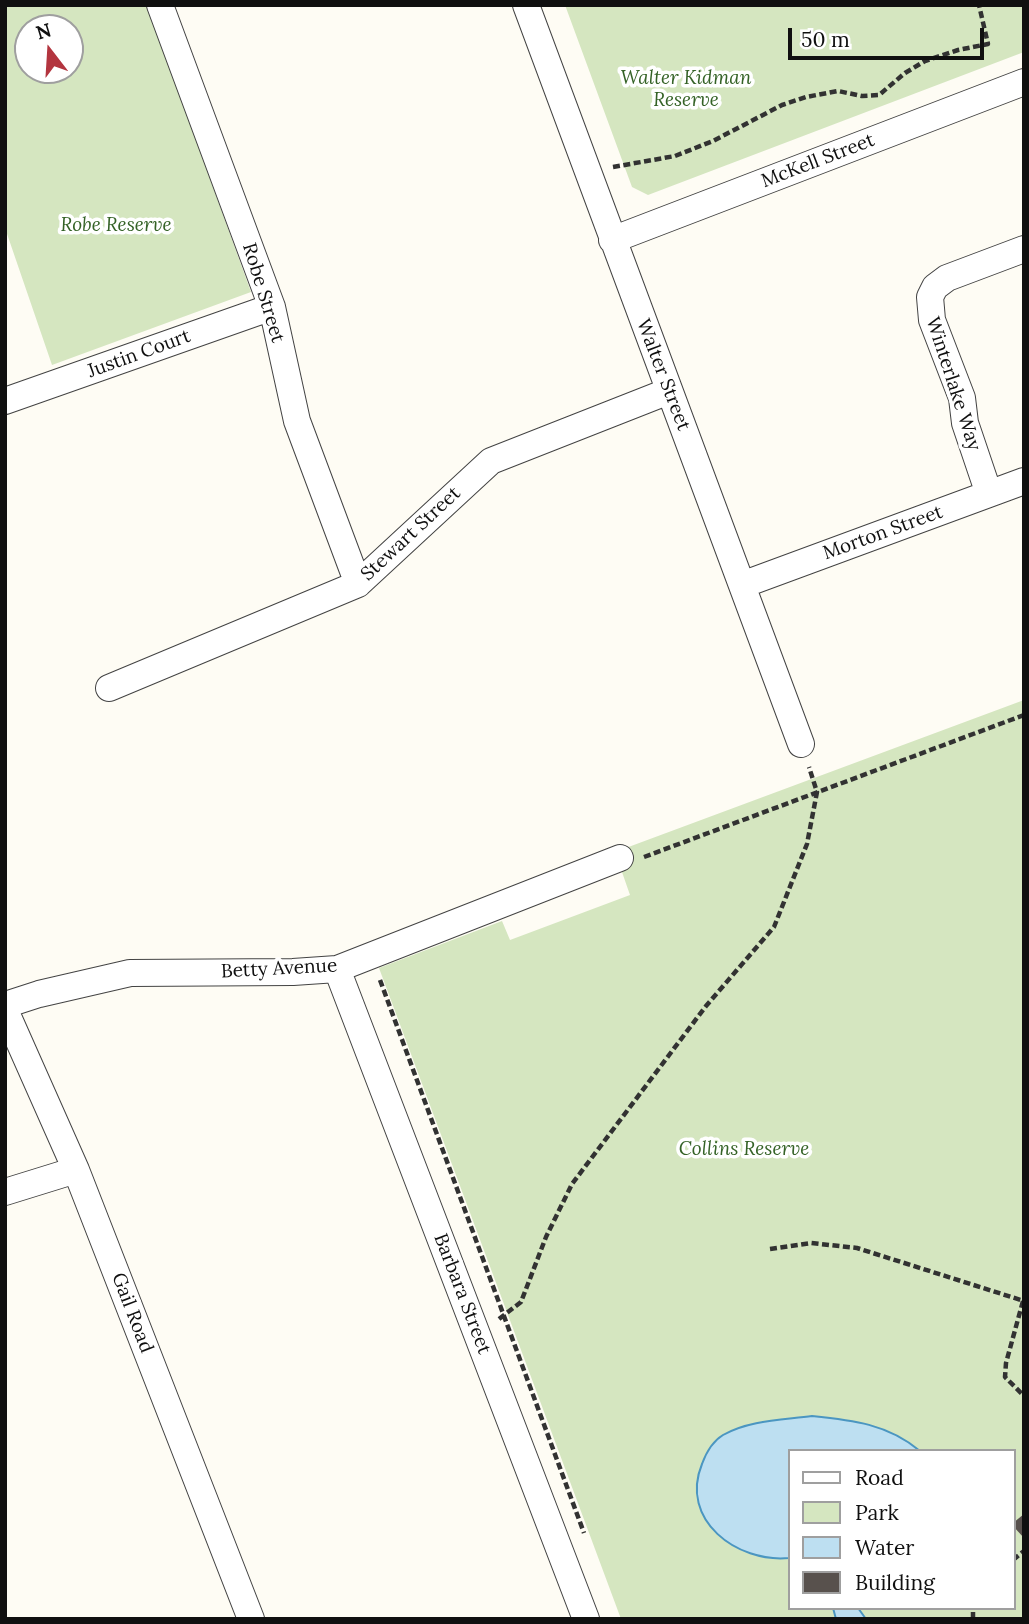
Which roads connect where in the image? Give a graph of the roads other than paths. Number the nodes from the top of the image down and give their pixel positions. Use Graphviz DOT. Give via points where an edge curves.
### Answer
graph roads {
  1 [pos="160,5"];
  2 [pos="526,5"];
  3 [pos="1024,82"];
  4 [pos="612,240"];
  5 [pos="1024,249"];
  6 [pos="272,307"];
  7 [pos="669,391"];
  8 [pos="5,401"];
  9 [pos="1024,481"];
  10 [pos="989,494"];
  11 [pos="358,584"];
  12 [pos="742,585"];
  13 [pos="109,688"];
  14 [pos="801,744"];
  15 [pos="620,858"];
  16 [pos="337,969"];
  17 [pos="5,1007"];
  18 [pos="76,1170"];
  19 [pos="5,1192"];
  20 [pos="251,1619"];
  21 [pos="586,1619"];
  1 -- 6 [label="street, Robe Street"];
  2 -- 4 [label="street, Walter Street"];
  3 -- 4 [label="street, McKell Street"];
  4 -- 7 [label="street, Walter Street"];
  5 -- 10 [label="street, Winterlake Way" via="947,278 930,297 932,320 962,398 965,423"];
  6 -- 8 [label="street, Justin Court"];
  6 -- 11 [label="street, Robe Street" via="297,421"];
  7 -- 11 [label="street, Stewart Street" via="491,461"];
  7 -- 12 [label="street, Walter Street"];
  9 -- 10 [label="street, Morton Street"];
  10 -- 12 [label="street, Morton Street"];
  11 -- 13 [label="street, Stewart Street"];
  12 -- 14 [label="street, Walter Street"];
  15 -- 16 [label="street, Betty Avenue"];
  16 -- 17 [label="street, Betty Avenue" via="130,973 39,994"];
  16 -- 21 [label="street, Barbara Street"];
  17 -- 18 [label="street, Gail Road"];
  18 -- 19 [label="street"];
  18 -- 20 [label="street, Gail Road"];
}
